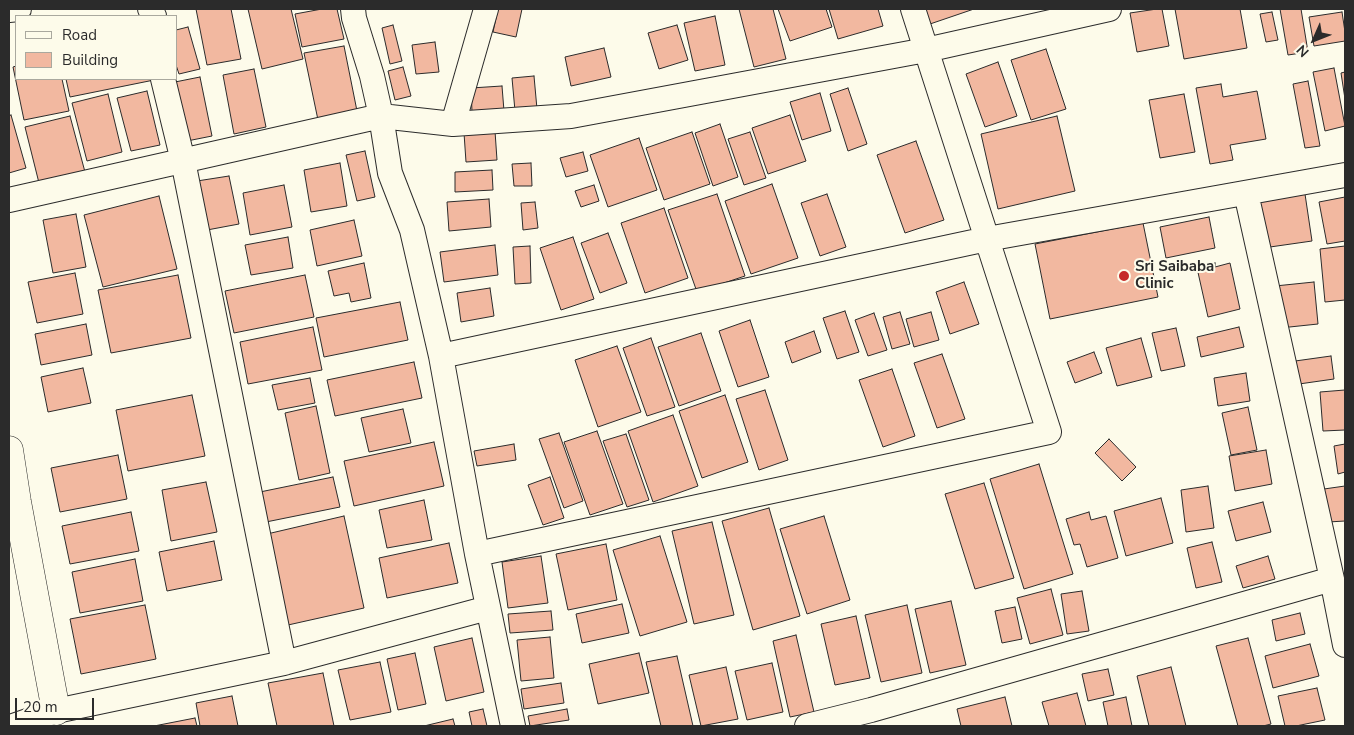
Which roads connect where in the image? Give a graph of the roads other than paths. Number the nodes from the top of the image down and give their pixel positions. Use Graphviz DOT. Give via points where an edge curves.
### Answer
graph roads {
  1 [pos="19,9"];
  2 [pos="353,9"];
  3 [pos="486,9"];
  4 [pos="913,9"];
  5 [pos="1109,9"];
  6 [pos="9,10"];
  7 [pos="926,50"];
  8 [pos="163,80"];
  9 [pos="381,116"];
  10 [pos="453,124"];
  11 [pos="183,160"];
  12 [pos="1345,175"];
  13 [pos="1246,193"];
  14 [pos="9,200"];
  15 [pos="987,239"];
  16 [pos="441,356"];
  17 [pos="9,450"];
  18 [pos="477,554"];
  19 [pos="1332,579"];
  20 [pos="488,608"];
  21 [pos="1345,645"];
  22 [pos="284,663"];
  23 [pos="56,711"];
  24 [pos="13,726"];
  25 [pos="513,726"];
  26 [pos="807,726"];
  1 -- 6 [label="street"];
  2 -- 9 [label="street"];
  3 -- 10 [label="street"];
  4 -- 7 [label="street"];
  5 -- 7 [label="street"];
  7 -- 10 [label="street" via="571,116"];
  7 -- 15 [label="street"];
  8 -- 11 [label="street"];
  9 -- 10 [label="street"];
  9 -- 11 [label="street"];
  9 -- 16 [label="street" via="390,173 412,230"];
  11 -- 14 [label="street"];
  11 -- 22 [label="street"];
  12 -- 13 [label="street"];
  13 -- 15 [label="street"];
  13 -- 19 [label="street"];
  15 -- 16 [label="street"];
  15 -- 18 [label="street" via="1048,432"];
  16 -- 18 [label="street"];
  17 -- 23 [label="street"];
  18 -- 20 [label="street"];
  19 -- 21 [label="street"];
  19 -- 26 [label="street"];
  20 -- 22 [label="street"];
  20 -- 25 [label="street"];
  22 -- 23 [label="street"];
  23 -- 24 [label="street"];
}
